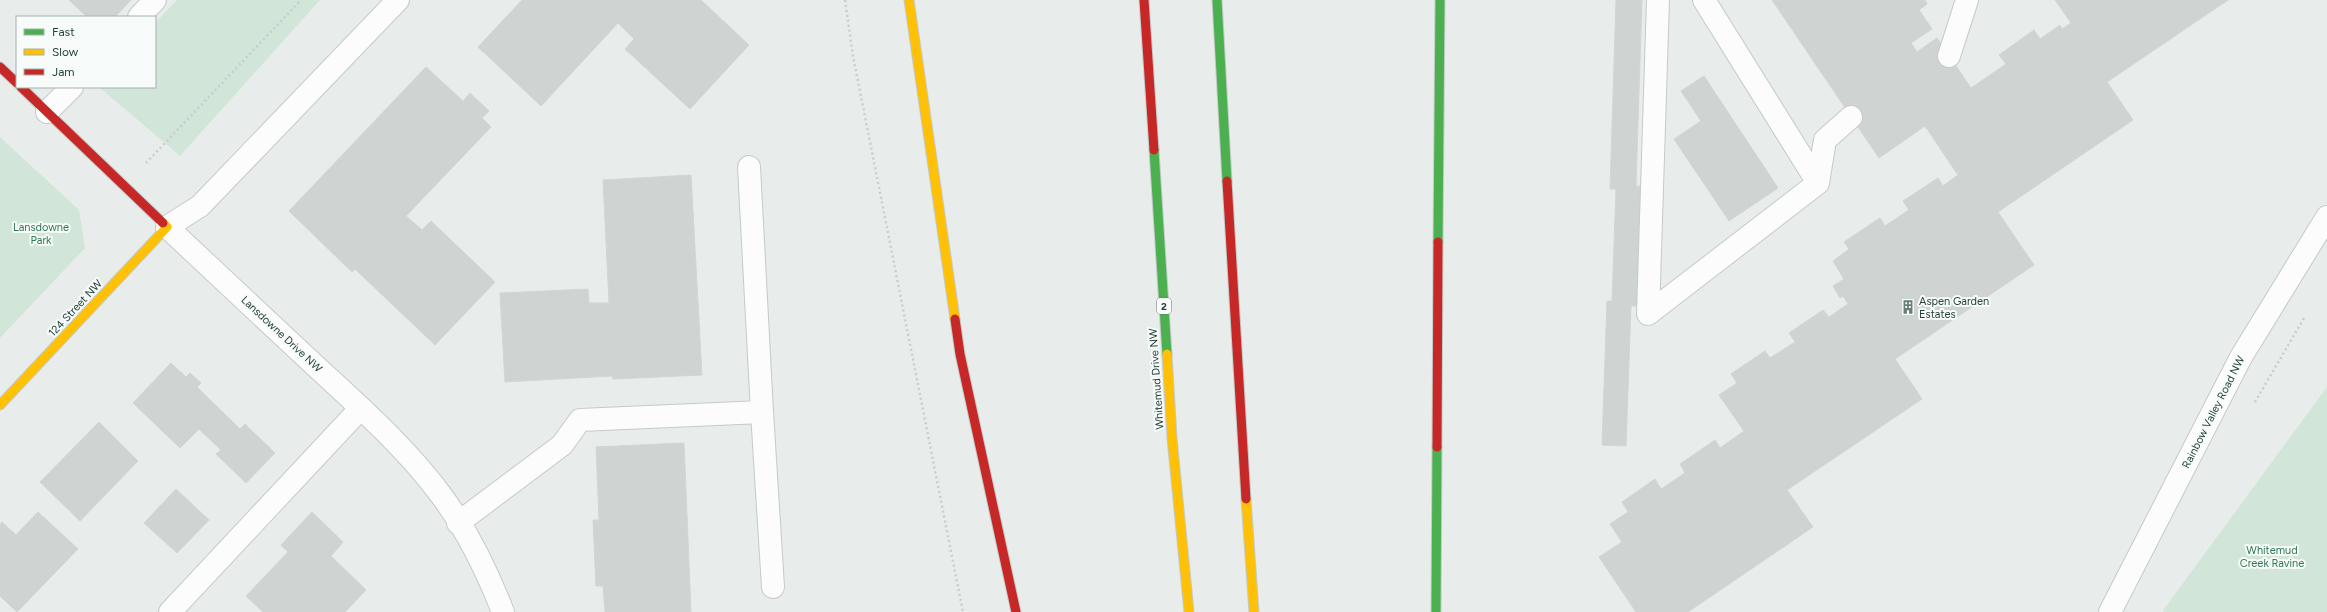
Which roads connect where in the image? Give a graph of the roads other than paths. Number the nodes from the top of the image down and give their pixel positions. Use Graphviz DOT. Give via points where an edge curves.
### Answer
graph roads {
  1 [pos="155,0"];
  2 [pos="398,0"];
  3 [pos="909,0"];
  4 [pos="1144,0"];
  5 [pos="1217,0"];
  6 [pos="1440,0"];
  7 [pos="1658,0"];
  8 [pos="1704,0"];
  9 [pos="1967,0"];
  10 [pos="140,16"];
  11 [pos="1450,30"];
  12 [pos="1949,56"];
  13 [pos="0,67"];
  14 [pos="16,82"];
  15 [pos="22,88"];
  16 [pos="71,88"];
  17 [pos="47,112"];
  18 [pos="1851,117"];
  19 [pos="1438,136"];
  20 [pos="749,167"];
  21 [pos="1818,183"];
  22 [pos="2327,217"];
  23 [pos="167,226"];
  24 [pos="0,405"];
  25 [pos="360,408"];
  26 [pos="762,412"];
  27 [pos="458,523"];
  28 [pos="773,587"];
  29 [pos="170,612"];
  30 [pos="503,612"];
  31 [pos="1016,612"];
  32 [pos="1189,612"];
  33 [pos="1254,612"];
  34 [pos="1436,612"];
  35 [pos="2110,612"];
  1 -- 10 [label="street"];
  2 -- 23 [label="street" via="200,206"];
  3 -- 31 [label="main road" via="960,354"];
  4 -- 32 [label="main road, Whitemud Drive NW / 2" via="1172,438"];
  5 -- 33 [label="main road" via="1240,415"];
  6 -- 19 [label="main road"];
  7 -- 21 [label="street" via="1648,314"];
  8 -- 21 [label="street"];
  9 -- 12 [label="street"];
  11 -- 19 [label="main road"];
  13 -- 14 [label="main road"];
  15 -- 17 [label="main road, Lansdowne Drive NW"];
  16 -- 17 [label="street"];
  17 -- 23 [label="main road, Lansdowne Drive NW"];
  18 -- 21 [label="street" via="1825,140"];
  19 -- 34 [label="main road"];
  20 -- 26 [label="street"];
  22 -- 35 [label="street, Rainbow Valley Road NW" via="2241,357"];
  23 -- 24 [label="main road, 124 Street NW"];
  23 -- 25 [label="street, Lansdowne Drive NW"];
  25 -- 27 [label="street, Lansdowne Drive NW" via="399,446 441,495"];
  25 -- 29 [label="street"];
  26 -- 27 [label="street" via="580,420 562,445"];
  26 -- 28 [label="street"];
  27 -- 30 [label="street, Lansdowne Drive NW" via="483,566"];
}
